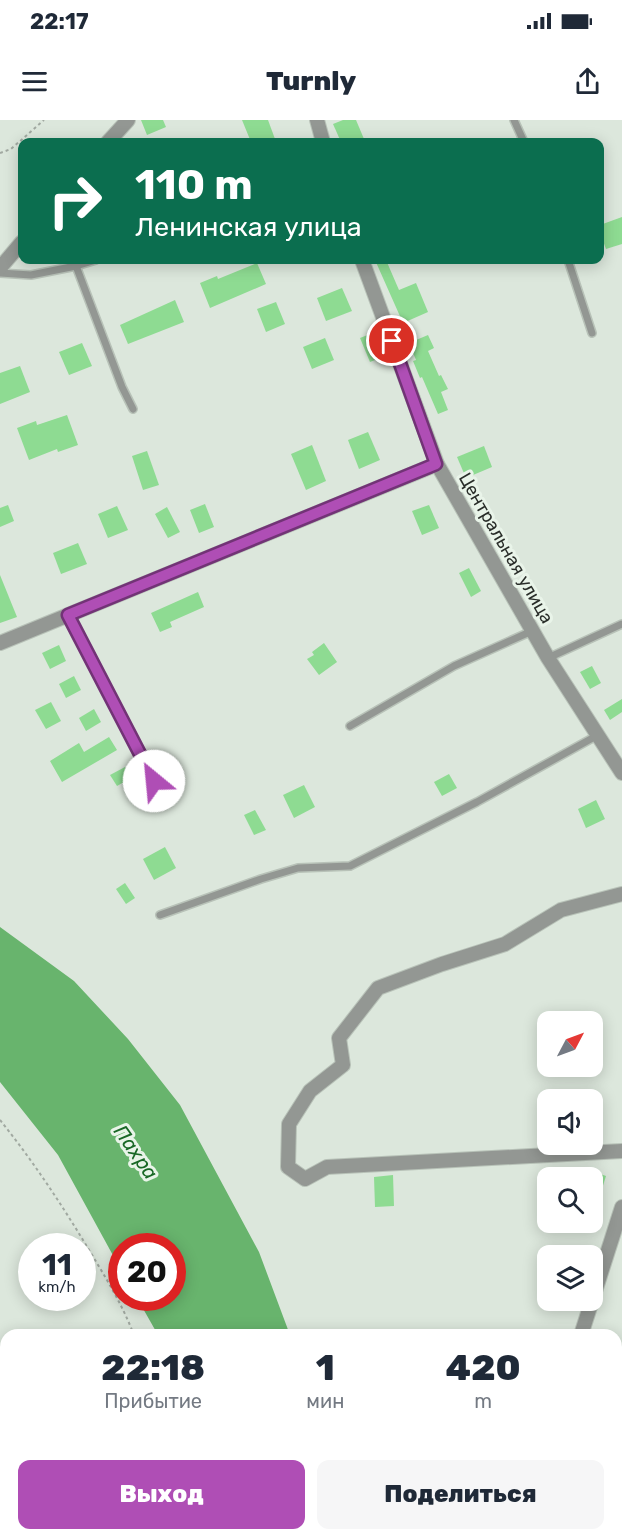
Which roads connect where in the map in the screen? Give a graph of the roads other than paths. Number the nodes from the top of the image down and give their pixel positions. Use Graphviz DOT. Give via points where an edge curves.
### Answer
graph roads {
  1 [pos="128,120"];
  2 [pos="317,120"];
  3 [pos="514,120"];
  4 [pos="112,138"];
  5 [pos="321,138"];
  6 [pos="522,138"];
  7 [pos="18,247"];
  8 [pos="83,264"];
  9 [pos="363,264"];
  10 [pos="569,264"];
  11 [pos="76,266"];
  12 [pos="0,268"];
  13 [pos="0,273"];
  14 [pos="592,333"];
  15 [pos="133,409"];
  16 [pos="436,464"];
  17 [pos="68,615"];
  18 [pos="622,624"];
  19 [pos="532,631"];
  20 [pos="0,643"];
  21 [pos="548,658"];
  22 [pos="350,726"];
  23 [pos="598,735"];
  24 [pos="622,773"];
  25 [pos="154,781"];
  26 [pos="622,894"];
  27 [pos="160,915"];
  28 [pos="622,1151"];
  29 [pos="622,1207"];
  30 [pos="583,1329"];
  1 -- 4 [label="street"];
  2 -- 5 [label="street"];
  3 -- 6 [label="lane"];
  7 -- 12 [label="street"];
  8 -- 11 [label="lane"];
  9 -- 16 [label="street, Центральная улица"];
  10 -- 14 [label="lane"];
  11 -- 13 [label="lane" via="32,275"];
  11 -- 15 [label="lane"];
  16 -- 17 [label="street"];
  16 -- 19 [label="street, Центральная улица"];
  17 -- 20 [label="street"];
  17 -- 25 [label="lane"];
  18 -- 21 [label="lane"];
  19 -- 21 [label="street, Центральная улица"];
  19 -- 22 [label="lane" via="454,666"];
  21 -- 23 [label="street, Центральная улица"];
  23 -- 24 [label="street, Центральная улица"];
  23 -- 27 [label="lane" via="350,866 298,868"];
  26 -- 28 [label="street" via="561,910 505,944 378,988 339,1038 343,1065 310,1091 289,1124 288,1167 305,1179 327,1167"];
  29 -- 30 [label="street"];
}
